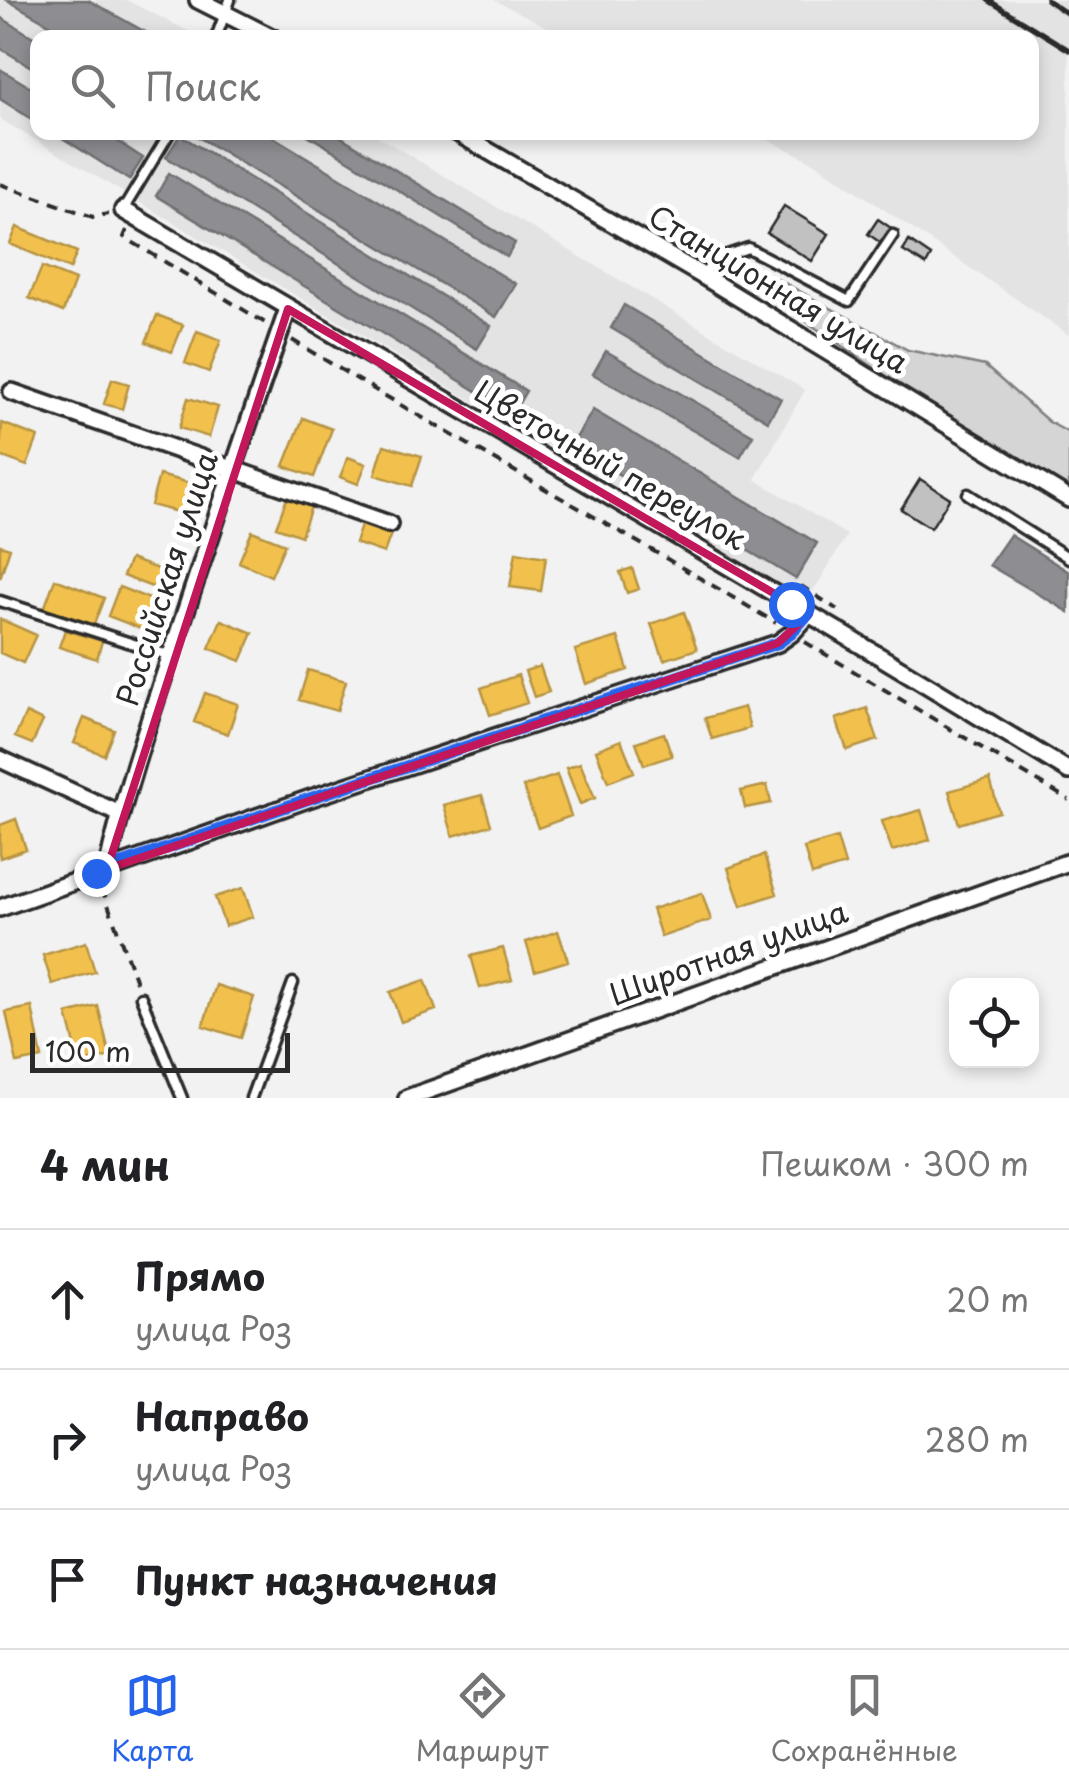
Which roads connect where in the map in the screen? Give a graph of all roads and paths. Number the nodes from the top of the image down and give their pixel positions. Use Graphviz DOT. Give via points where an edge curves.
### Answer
graph roads {
  1 [pos="198,0"];
  2 [pos="227,6"];
  3 [pos="219,30"];
  4 [pos="262,30"];
  5 [pos="166,140"];
  6 [pos="470,140"];
  7 [pos="0,184"];
  8 [pos="128,214"];
  9 [pos="893,236"];
  10 [pos="703,276"];
  11 [pos="288,308"];
  12 [pos="280,332"];
  13 [pos="12,392"];
  14 [pos="232,470"];
  15 [pos="968,494"];
  16 [pos="1069,499"];
  17 [pos="390,524"];
  18 [pos="1069,558"];
  19 [pos="0,601"];
  20 [pos="808,614"];
  21 [pos="792,633"];
  22 [pos="171,656"];
  23 [pos="0,759"];
  24 [pos="1069,771"];
  25 [pos="1069,800"];
  26 [pos="120,814"];
  27 [pos="1069,862"];
  28 [pos="101,871"];
  29 [pos="0,908"];
  30 [pos="293,982"];
  31 [pos="141,997"];
  32 [pos="182,1098"];
  33 [pos="252,1098"];
  34 [pos="407,1098"];
  1 -- 2 [label="street"];
  2 -- 3 [label="lane"];
  2 -- 4 [label="street"];
  5 -- 8 [label="lane"];
  6 -- 10 [label="street, Станционная улица"];
  7 -- 8 [label="path" via="93,217"];
  8 -- 11 [label="street, Цветочный переулок"];
  8 -- 12 [label="path" via="124,238"];
  9 -- 10 [label="lane" via="849,300 748,248 715,259"];
  10 -- 16 [label="street, Станционная улица"];
  11 -- 12 [label="street, Российская улица"];
  11 -- 20 [label="street, Цветочный переулок"];
  12 -- 14 [label="street, Российская улица"];
  12 -- 21 [label="path"];
  13 -- 14 [label="street"];
  14 -- 17 [label="street"];
  14 -- 22 [label="street, Российская улица"];
  15 -- 18 [label="lane"];
  19 -- 22 [label="lane"];
  20 -- 21 [label="street"];
  20 -- 24 [label="street, Цветочный переулок"];
  21 -- 25 [label="path"];
  21 -- 28 [label="street"];
  22 -- 26 [label="street, Российская улица"];
  23 -- 26 [label="street"];
  26 -- 28 [label="street, Российская улица"];
  27 -- 34 [label="street, Широтная улица"];
  28 -- 29 [label="street"];
  28 -- 31 [label="path"];
  30 -- 33 [label="lane"];
  31 -- 32 [label="lane"];
}
